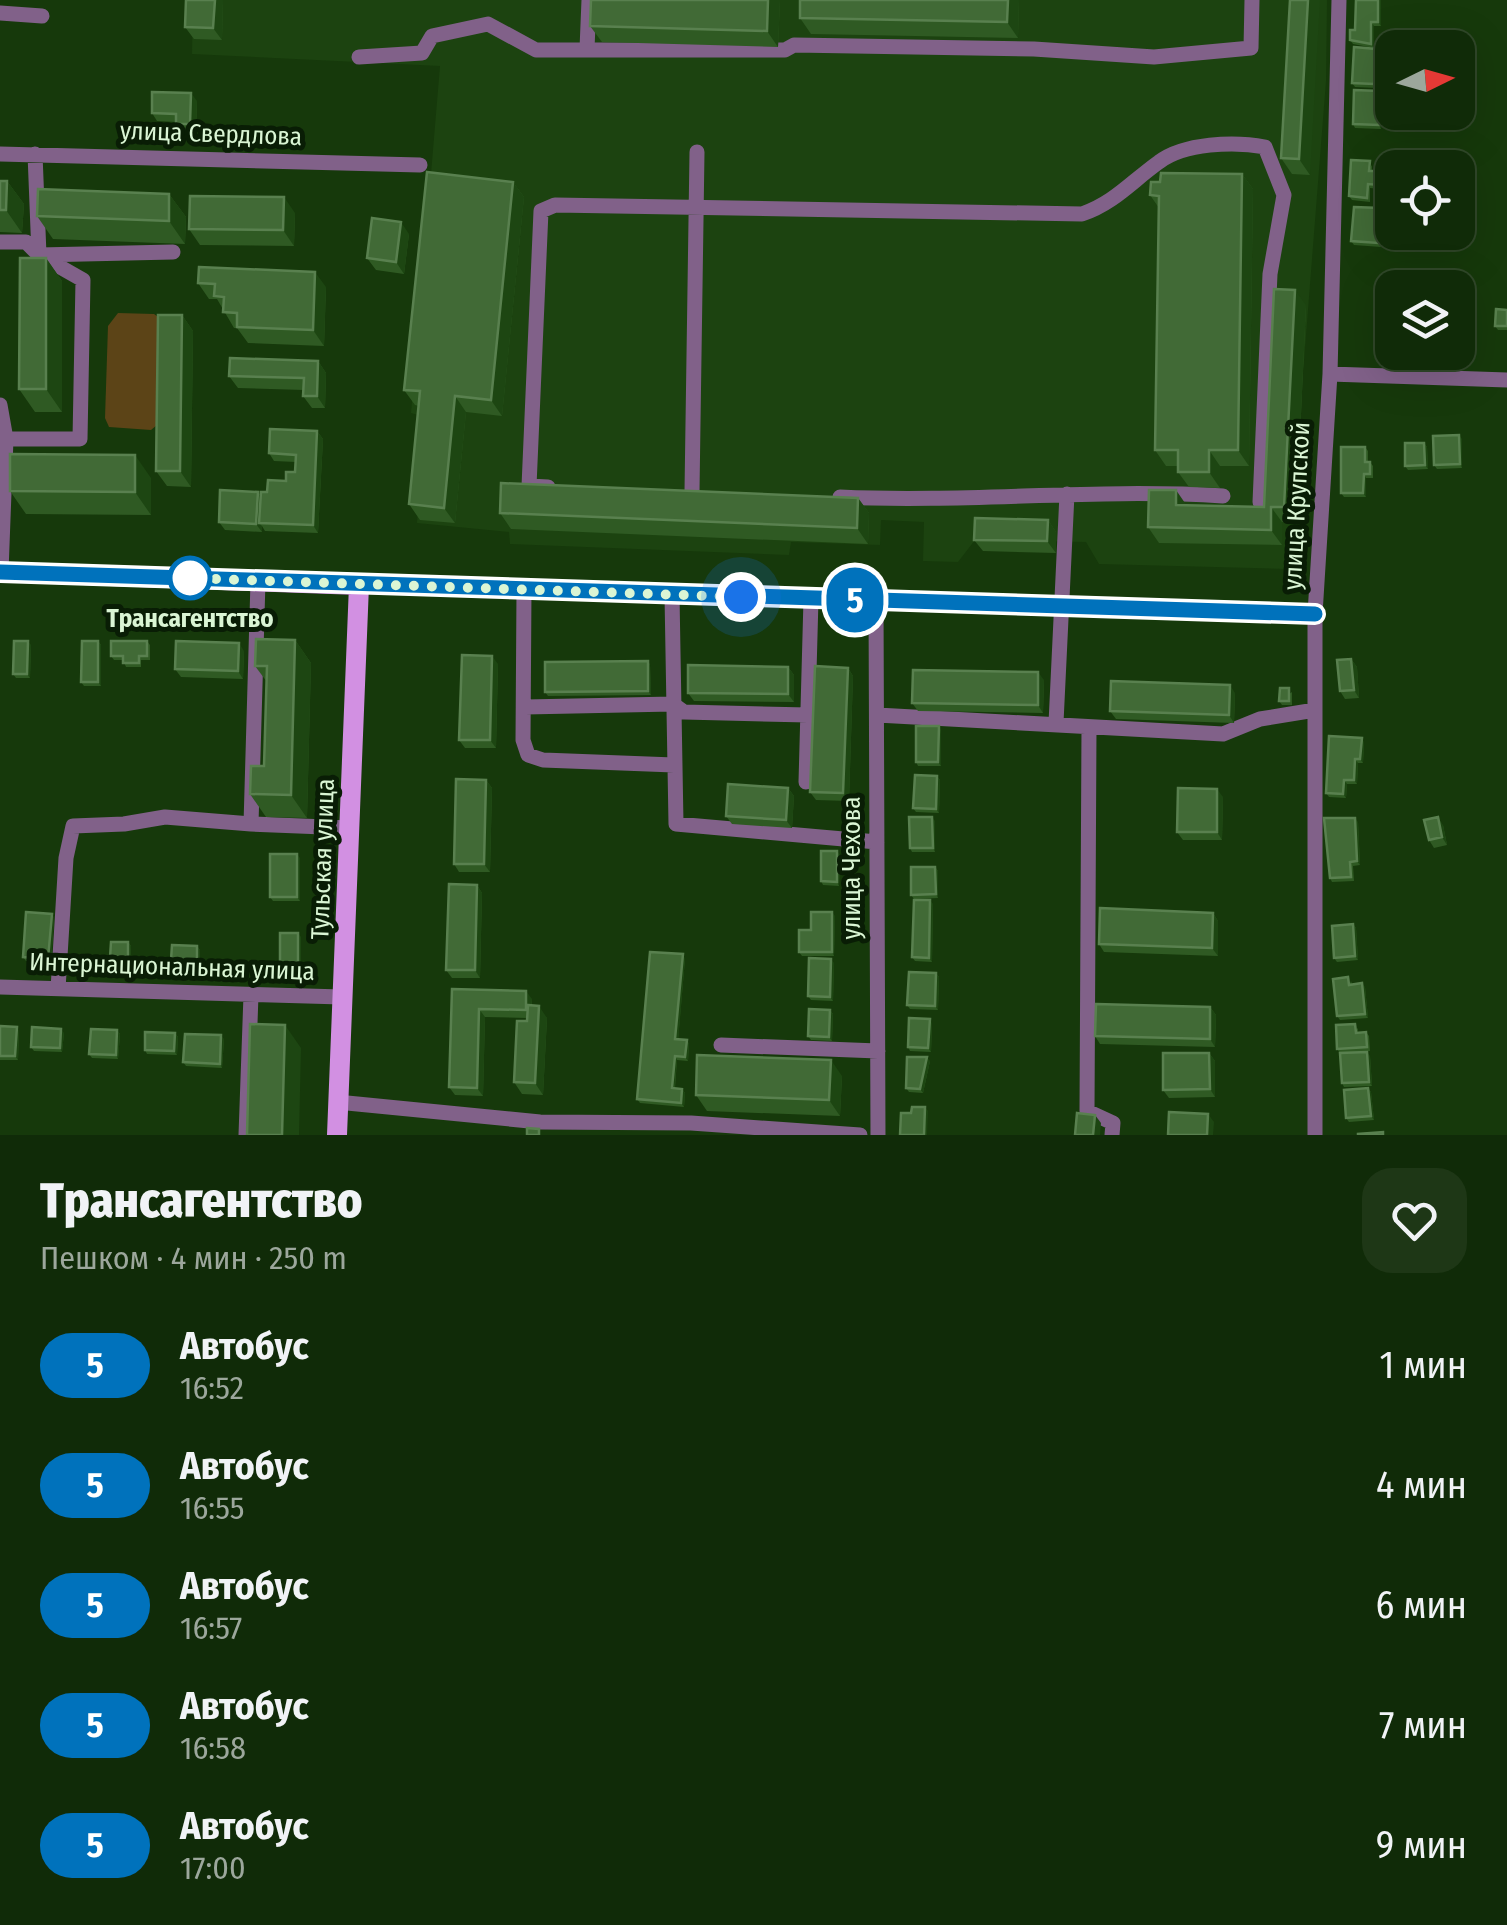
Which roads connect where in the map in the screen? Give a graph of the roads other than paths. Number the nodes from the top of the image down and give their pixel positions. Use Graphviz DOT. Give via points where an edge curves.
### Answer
graph roads {
  1 [pos="588,0"];
  2 [pos="1252,0"];
  3 [pos="1339,0"];
  4 [pos="0,13"];
  5 [pos="42,16"];
  6 [pos="587,49"];
  7 [pos="359,56"];
  8 [pos="697,152"];
  9 [pos="0,154"];
  10 [pos="35,154"];
  11 [pos="420,165"];
  12 [pos="695,208"];
  13 [pos="0,242"];
  14 [pos="173,252"];
  15 [pos="39,255"];
  16 [pos="1330,374"];
  17 [pos="1507,380"];
  18 [pos="0,404"];
  19 [pos="6,439"];
  20 [pos="565,487"];
  21 [pos="674,491"];
  22 [pos="692,491"];
  23 [pos="710,492"];
  24 [pos="1067,494"];
  25 [pos="1223,496"];
  26 [pos="822,497"];
  27 [pos="1260,502"];
  28 [pos="0,572"];
  29 [pos="258,581"];
  30 [pos="359,585"];
  31 [pos="524,590"];
  32 [pos="672,595"];
  33 [pos="811,599"];
  34 [pos="876,601"];
  35 [pos="1061,606"];
  36 [pos="1315,614"];
  37 [pos="673,704"];
  38 [pos="525,707"];
  39 [pos="1315,710"];
  40 [pos="808,715"];
  41 [pos="876,715"];
  42 [pos="1056,723"];
  43 [pos="1089,728"];
  44 [pos="674,765"];
  45 [pos="806,782"];
  46 [pos="251,824"];
  47 [pos="349,828"];
  48 [pos="877,842"];
  49 [pos="0,987"];
  50 [pos="58,989"];
  51 [pos="251,995"];
  52 [pos="342,997"];
  53 [pos="721,1045"];
  54 [pos="878,1050"];
  55 [pos="338,1102"];
  56 [pos="246,1135"];
  57 [pos="336,1135"];
  58 [pos="860,1135"];
  59 [pos="878,1135"];
  60 [pos="1112,1135"];
  61 [pos="1315,1135"];
  1 -- 6 [label="street"];
  2 -- 6 [label="street" via="1251,48 1154,57 834,46"];
  3 -- 16 [label="street, улица Крупской"];
  4 -- 5 [label="street"];
  6 -- 7 [label="street" via="536,50 488,24 432,36 422,53"];
  8 -- 12 [label="street"];
  9 -- 10 [label="street, улица Свердлова"];
  10 -- 11 [label="street, улица Свердлова"];
  10 -- 15 [label="street"];
  12 -- 20 [label="street" via="554,205 541,211 529,486"];
  12 -- 22 [label="street"];
  12 -- 27 [label="street" via="1082,214 1110,204 1162,159 1208,146 1265,147 1284,195 1270,274"];
  13 -- 15 [label="street" via="26,242"];
  14 -- 15 [label="street"];
  15 -- 19 [label="street" via="83,280 80,440"];
  16 -- 17 [label="street"];
  16 -- 36 [label="street, улица Крупской"];
  18 -- 19 [label="street"];
  19 -- 28 [label="street"];
  21 -- 22 [label="street"];
  22 -- 23 [label="street"];
  24 -- 25 [label="street"];
  24 -- 26 [label="street"];
  24 -- 35 [label="street"];
  28 -- 29 [label="main road"];
  29 -- 30 [label="main road"];
  29 -- 46 [label="street"];
  30 -- 31 [label="street"];
  30 -- 47 [label="main road, Тульская улица"];
  31 -- 32 [label="street"];
  31 -- 38 [label="street"];
  32 -- 33 [label="street"];
  32 -- 37 [label="street"];
  33 -- 34 [label="street"];
  33 -- 40 [label="street"];
  34 -- 35 [label="street"];
  34 -- 41 [label="street, улица Чехова"];
  35 -- 36 [label="street"];
  35 -- 42 [label="street"];
  36 -- 39 [label="street, улица Крупской"];
  37 -- 38 [label="street"];
  37 -- 40 [label="street" via="684,712"];
  37 -- 44 [label="street"];
  38 -- 44 [label="street" via="528,755"];
  39 -- 43 [label="street" via="1260,719 1223,734"];
  39 -- 61 [label="street, улица Крупской"];
  40 -- 45 [label="street"];
  41 -- 42 [label="street"];
  41 -- 48 [label="street, улица Чехова"];
  42 -- 43 [label="street"];
  43 -- 60 [label="street" via="1087,1112 1113,1122"];
  44 -- 48 [label="street" via="676,824"];
  46 -- 47 [label="street"];
  46 -- 50 [label="street" via="164,817 74,826"];
  47 -- 52 [label="main road, Тульская улица"];
  48 -- 54 [label="street, улица Чехова"];
  49 -- 50 [label="street, Интернациональная улица"];
  50 -- 51 [label="street, Интернациональная улица"];
  51 -- 52 [label="street, Интернациональная улица"];
  51 -- 56 [label="street"];
  52 -- 55 [label="main road, Тульская улица"];
  53 -- 54 [label="street"];
  54 -- 59 [label="street, улица Чехова"];
  55 -- 57 [label="main road, Тульская улица"];
  55 -- 58 [label="street" via="540,1122"];
}
